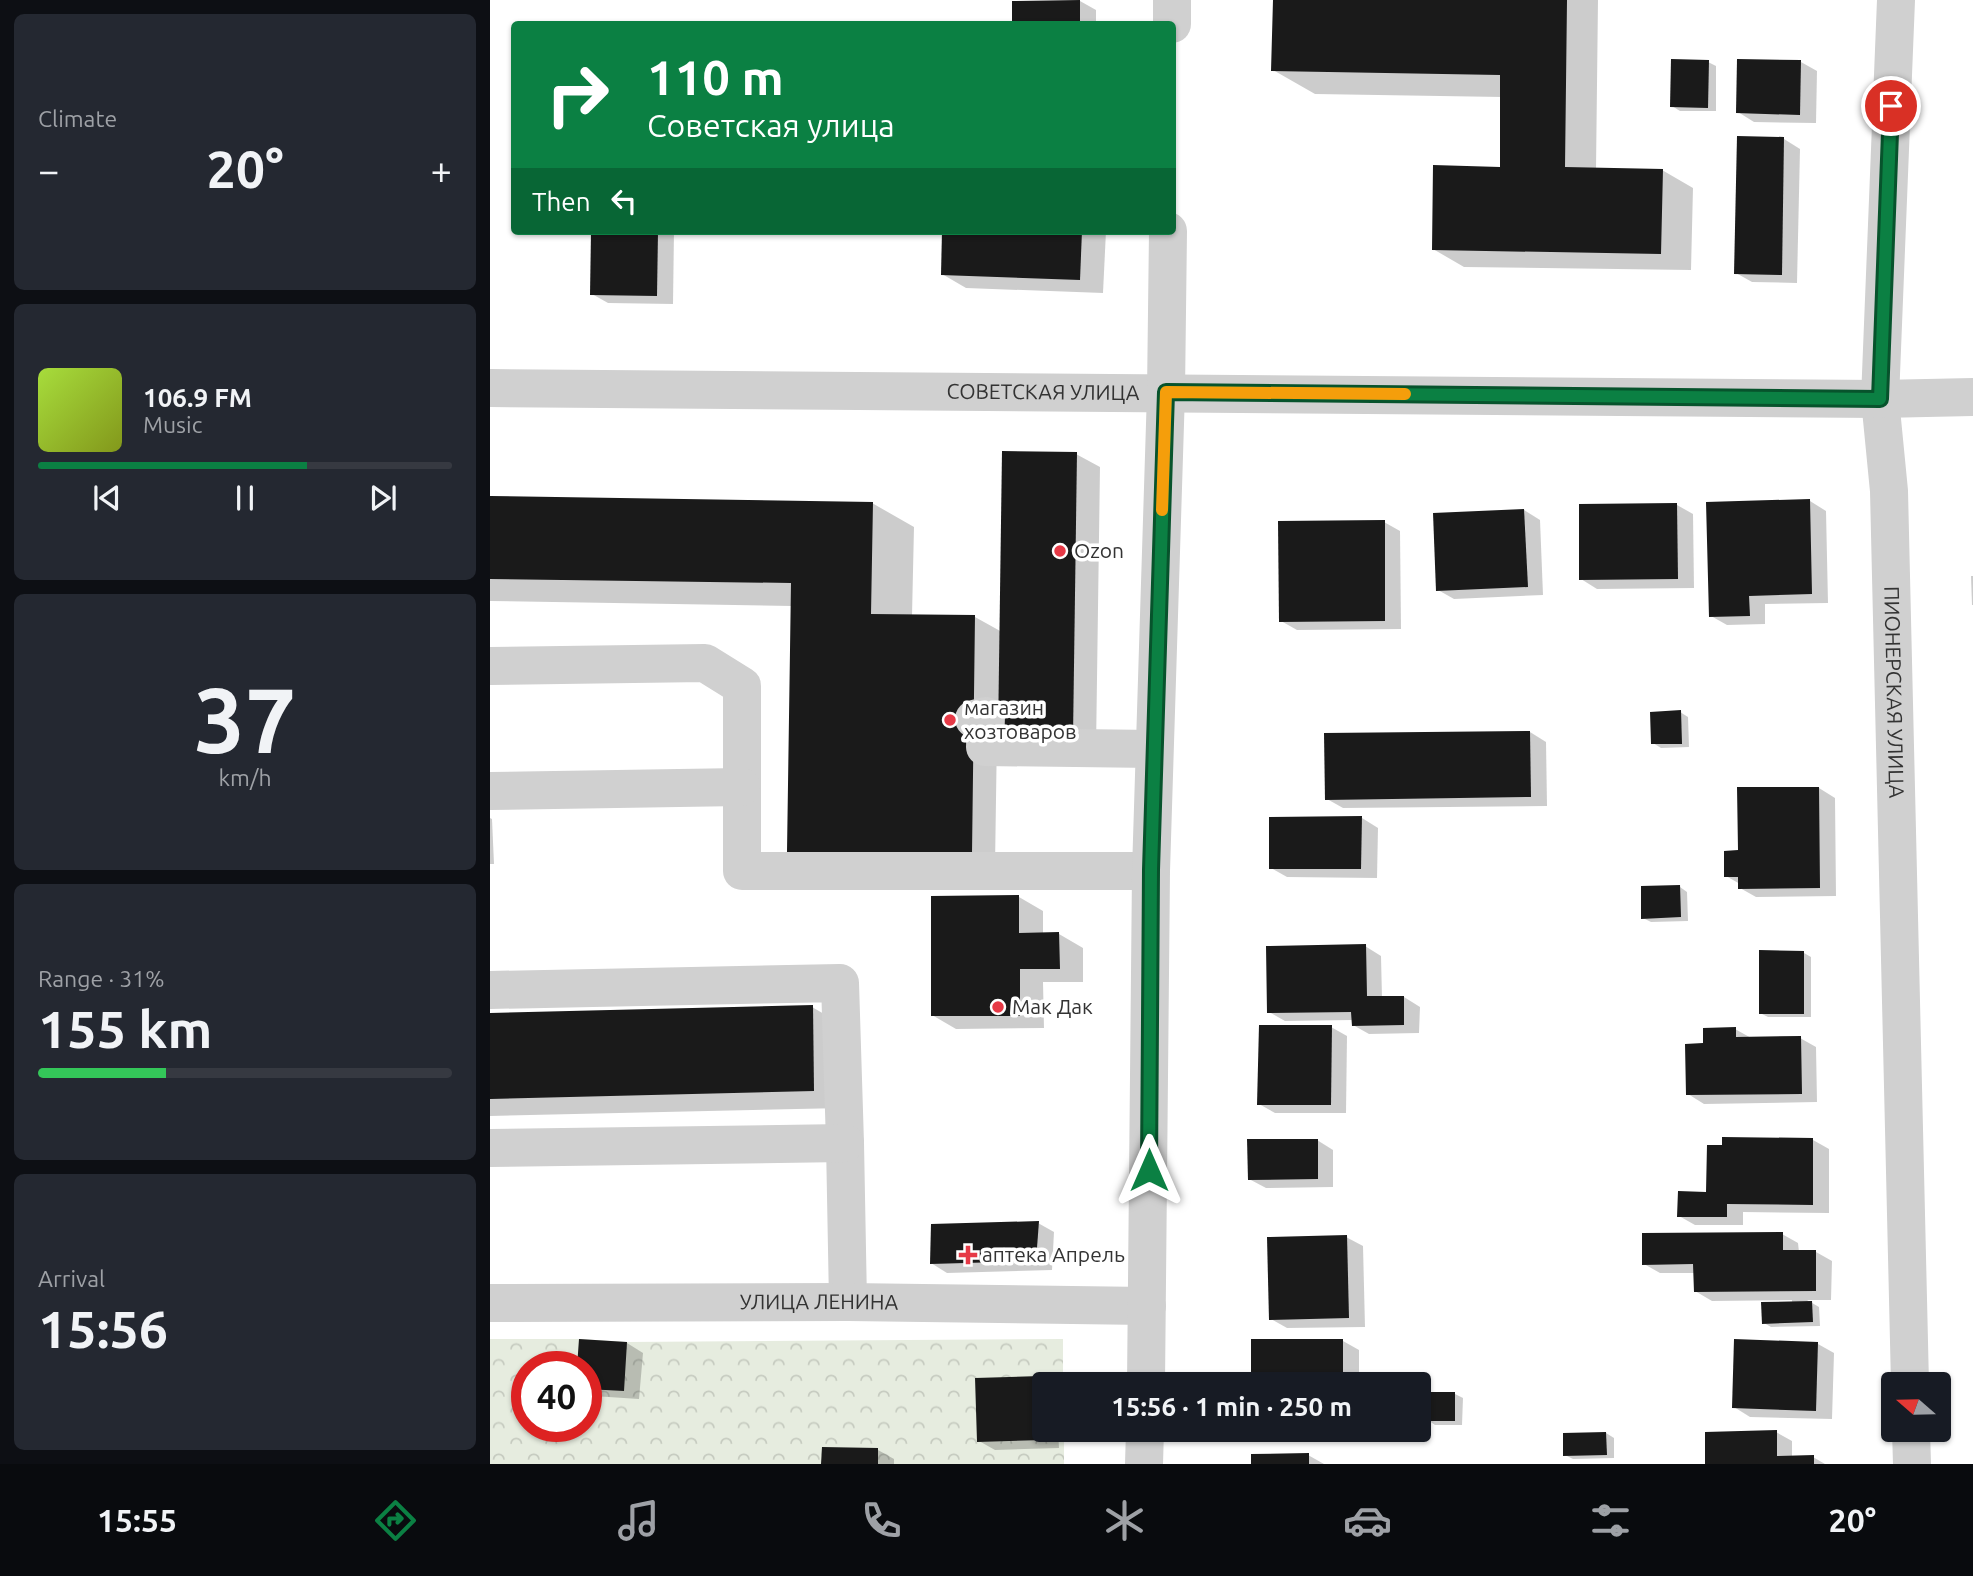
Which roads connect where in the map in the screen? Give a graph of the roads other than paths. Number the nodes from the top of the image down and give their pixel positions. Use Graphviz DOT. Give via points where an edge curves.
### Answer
graph roads {
  1 [pos="1172,0"];
  2 [pos="1895,0"];
  3 [pos="1172,21"];
  4 [pos="1168,235"];
  5 [pos="490,388"];
  6 [pos="1166,392"];
  7 [pos="1973,397"];
  8 [pos="1880,399"];
  9 [pos="490,666"];
  10 [pos="974,719"];
  11 [pos="1154,750"];
  12 [pos="741,786"];
  13 [pos="490,791"];
  14 [pos="1151,870"];
  15 [pos="490,990"];
  16 [pos="845,1143"];
  17 [pos="490,1148"];
  18 [pos="848,1302"];
  19 [pos="490,1303"];
  20 [pos="1147,1306"];
  21 [pos="1146,1372"];
  22 [pos="1910,1372"];
  23 [pos="1145,1442"];
  24 [pos="1911,1442"];
  25 [pos="1144,1464"];
  26 [pos="1912,1464"];
  1 -- 3 [label="street"];
  2 -- 8 [label="street, ПИОНЕРСКАЯ УЛИЦА"];
  4 -- 6 [label="street"];
  5 -- 6 [label="street, СОВЕТСКАЯ УЛИЦА"];
  6 -- 8 [label="street, СОВЕТСКАЯ УЛИЦА"];
  6 -- 11 [label="street"];
  7 -- 8 [label="street, СОВЕТСКАЯ УЛИЦА"];
  8 -- 22 [label="street, ПИОНЕРСКАЯ УЛИЦА" via="1889,491"];
  9 -- 12 [label="street" via="705,663 742,686"];
  10 -- 11 [label="street" via="986,716 985,747"];
  11 -- 14 [label="street"];
  12 -- 13 [label="street"];
  12 -- 14 [label="street" via="741,871"];
  14 -- 20 [label="street"];
  15 -- 16 [label="street" via="840,983"];
  16 -- 17 [label="street"];
  16 -- 18 [label="street"];
  18 -- 19 [label="street, УЛИЦА ЛЕНИНА"];
  18 -- 20 [label="street, УЛИЦА ЛЕНИНА"];
  20 -- 21 [label="street"];
  23 -- 25 [label="street"];
  24 -- 26 [label="street"];
}
